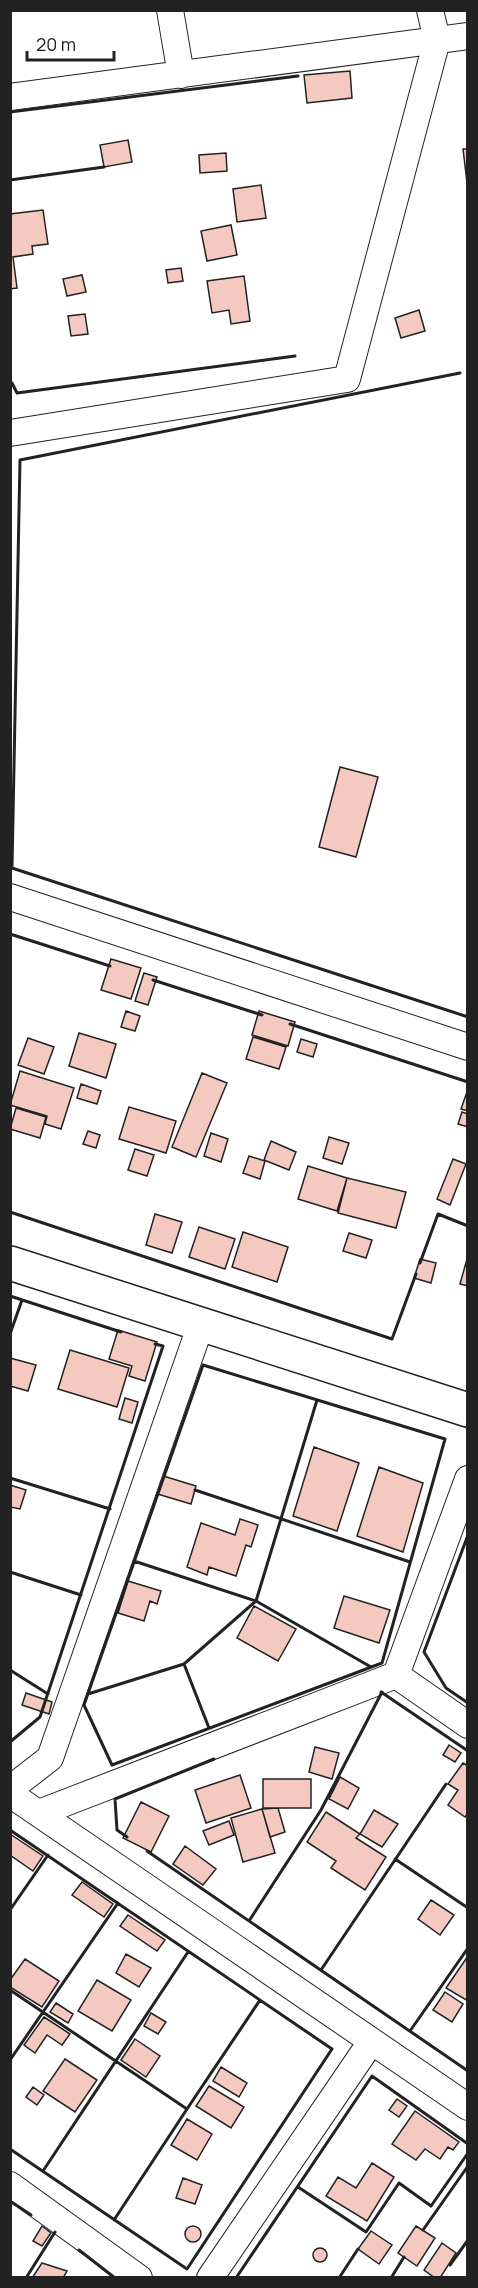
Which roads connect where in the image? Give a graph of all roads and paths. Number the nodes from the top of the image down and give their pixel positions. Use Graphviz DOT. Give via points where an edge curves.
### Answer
graph roads {
  1 [pos="170,10"];
  2 [pos="430,10"];
  3 [pos="468,36"];
  4 [pos="437,40"];
  5 [pos="181,75"];
  6 [pos="10,97"];
  7 [pos="10,433"];
  8 [pos="10,897"];
  9 [pos="468,1047"];
  10 [pos="10,1263"];
  11 [pos="201,1324"];
  12 [pos="468,1410"];
  13 [pos="468,1479"];
  14 [pos="396,1675"];
  15 [pos="468,1725"];
  16 [pos="10,1789"];
  17 [pos="10,1794"];
  18 [pos="39,1813"];
  19 [pos="371,2042"];
  20 [pos="468,2107"];
  21 [pos="10,2185"];
  22 [pos="139,2277"];
  23 [pos="210,2277"];
  1 -- 5 [label="street"];
  2 -- 4 [label="street"];
  3 -- 4 [label="street"];
  4 -- 5 [label="street"];
  4 -- 7 [label="street" via="347,379"];
  5 -- 6 [label="street"];
  8 -- 9 [label="street"];
  10 -- 11 [label="street"];
  11 -- 12 [label="street"];
  11 -- 16 [label="street" via="50,1758"];
  13 -- 14 [label="street"];
  14 -- 15 [label="street"];
  14 -- 18 [label="street"];
  17 -- 18 [label="street"];
  18 -- 19 [label="street"];
  19 -- 20 [label="street"];
  19 -- 23 [label="street"];
  21 -- 22 [label="street"];
}
